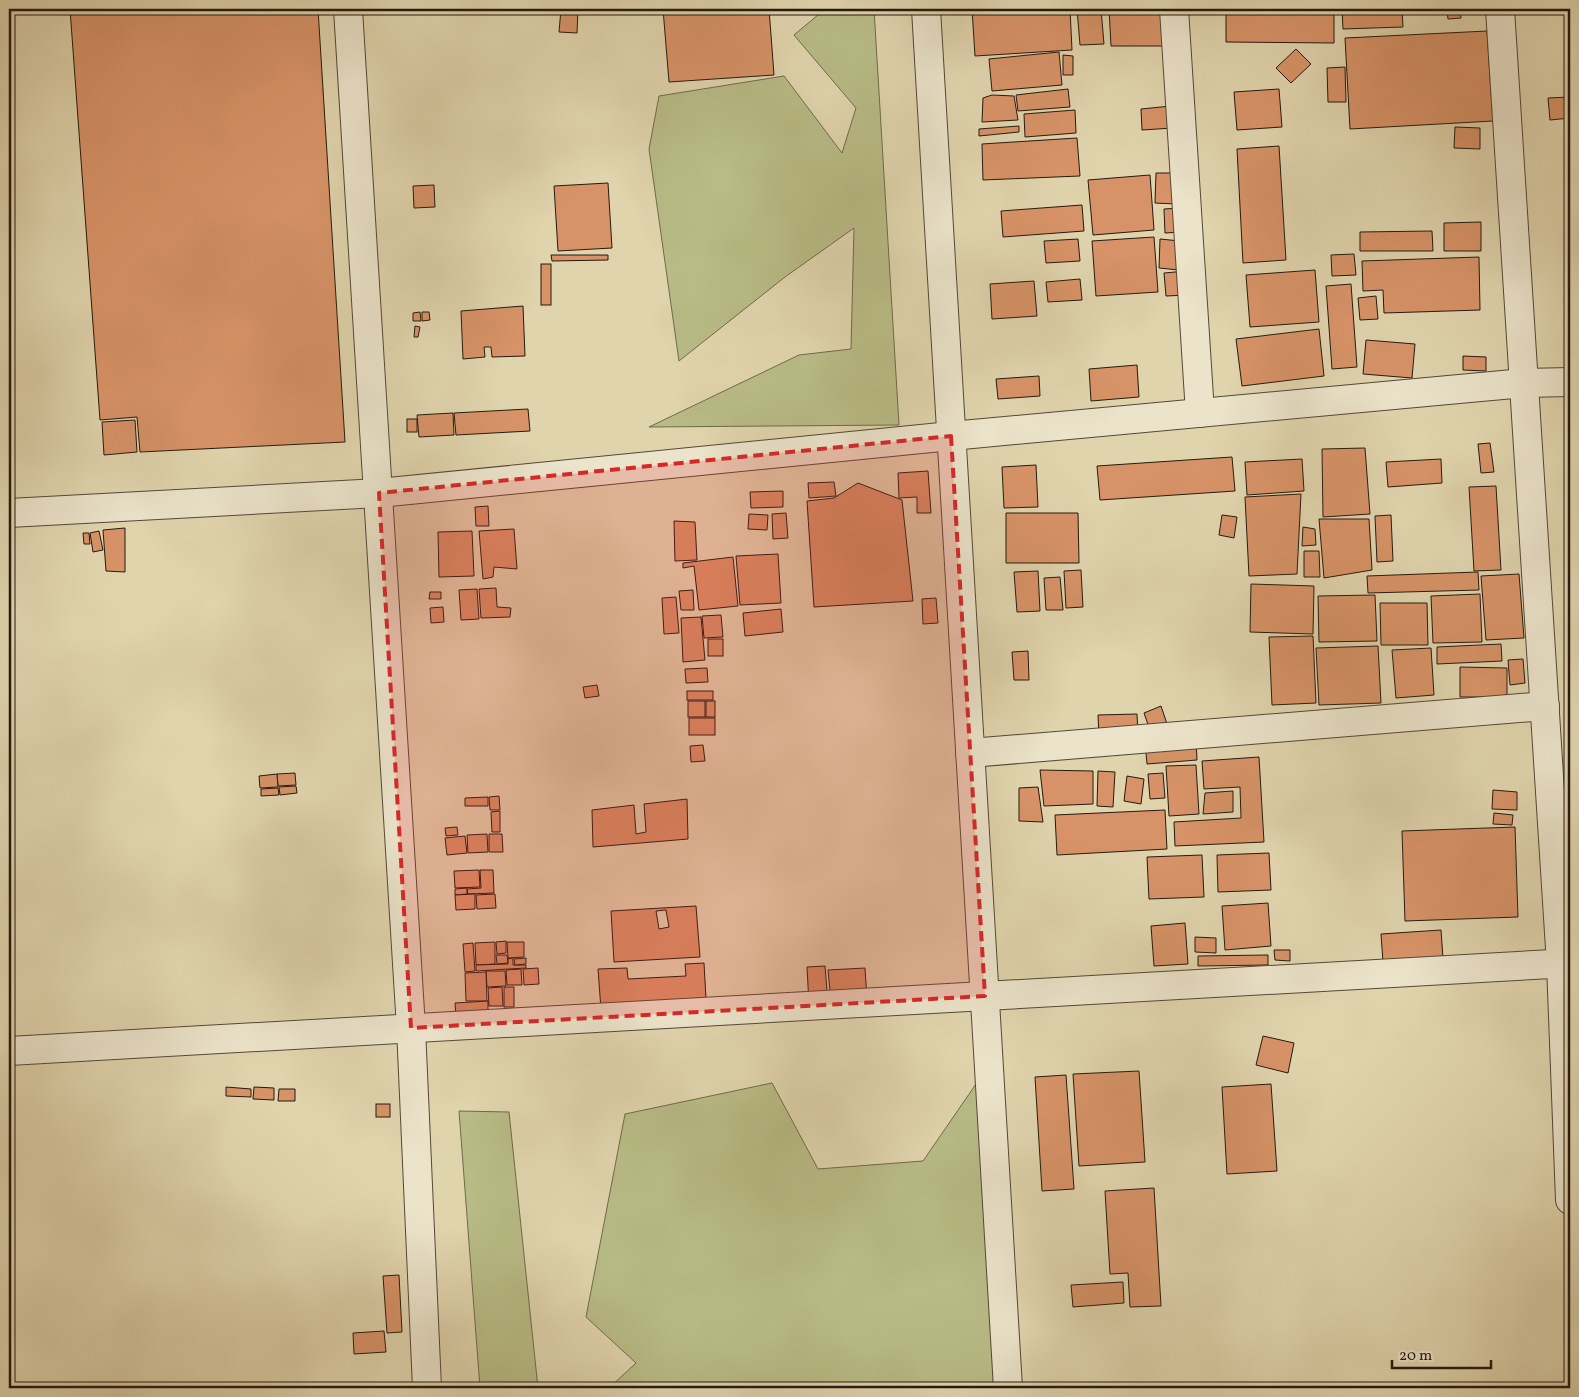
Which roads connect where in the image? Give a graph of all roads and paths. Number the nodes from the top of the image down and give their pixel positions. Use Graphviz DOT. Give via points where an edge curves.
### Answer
graph roads {
  1 [pos="348,9"];
  2 [pos="926,9"];
  3 [pos="1174,9"];
  4 [pos="1500,9"];
  5 [pos="1524,382"];
  6 [pos="1570,382"];
  7 [pos="1200,412"];
  8 [pos="952,436"];
  9 [pos="379,493"];
  10 [pos="9,512"];
  11 [pos="1545,706"];
  12 [pos="970,753"];
  13 [pos="1566,963"];
  14 [pos="985,996"];
  15 [pos="411,1028"];
  16 [pos="9,1051"];
  17 [pos="1570,1200"];
  18 [pos="427,1388"];
  19 [pos="1008,1388"];
  1 -- 9 [label="street"];
  2 -- 8 [label="street"];
  3 -- 7 [label="street"];
  4 -- 5 [label="street"];
  5 -- 6 [label="street"];
  5 -- 7 [label="street"];
  5 -- 11 [label="street"];
  7 -- 8 [label="street"];
  8 -- 9 [label="street"];
  8 -- 12 [label="street"];
  9 -- 10 [label="street"];
  9 -- 15 [label="street"];
  11 -- 12 [label="street"];
  11 -- 13 [label="street"];
  12 -- 14 [label="street"];
  13 -- 14 [label="street"];
  13 -- 17 [label="street"];
  14 -- 15 [label="street"];
  14 -- 19 [label="street"];
  15 -- 16 [label="street"];
  15 -- 18 [label="street"];
}
